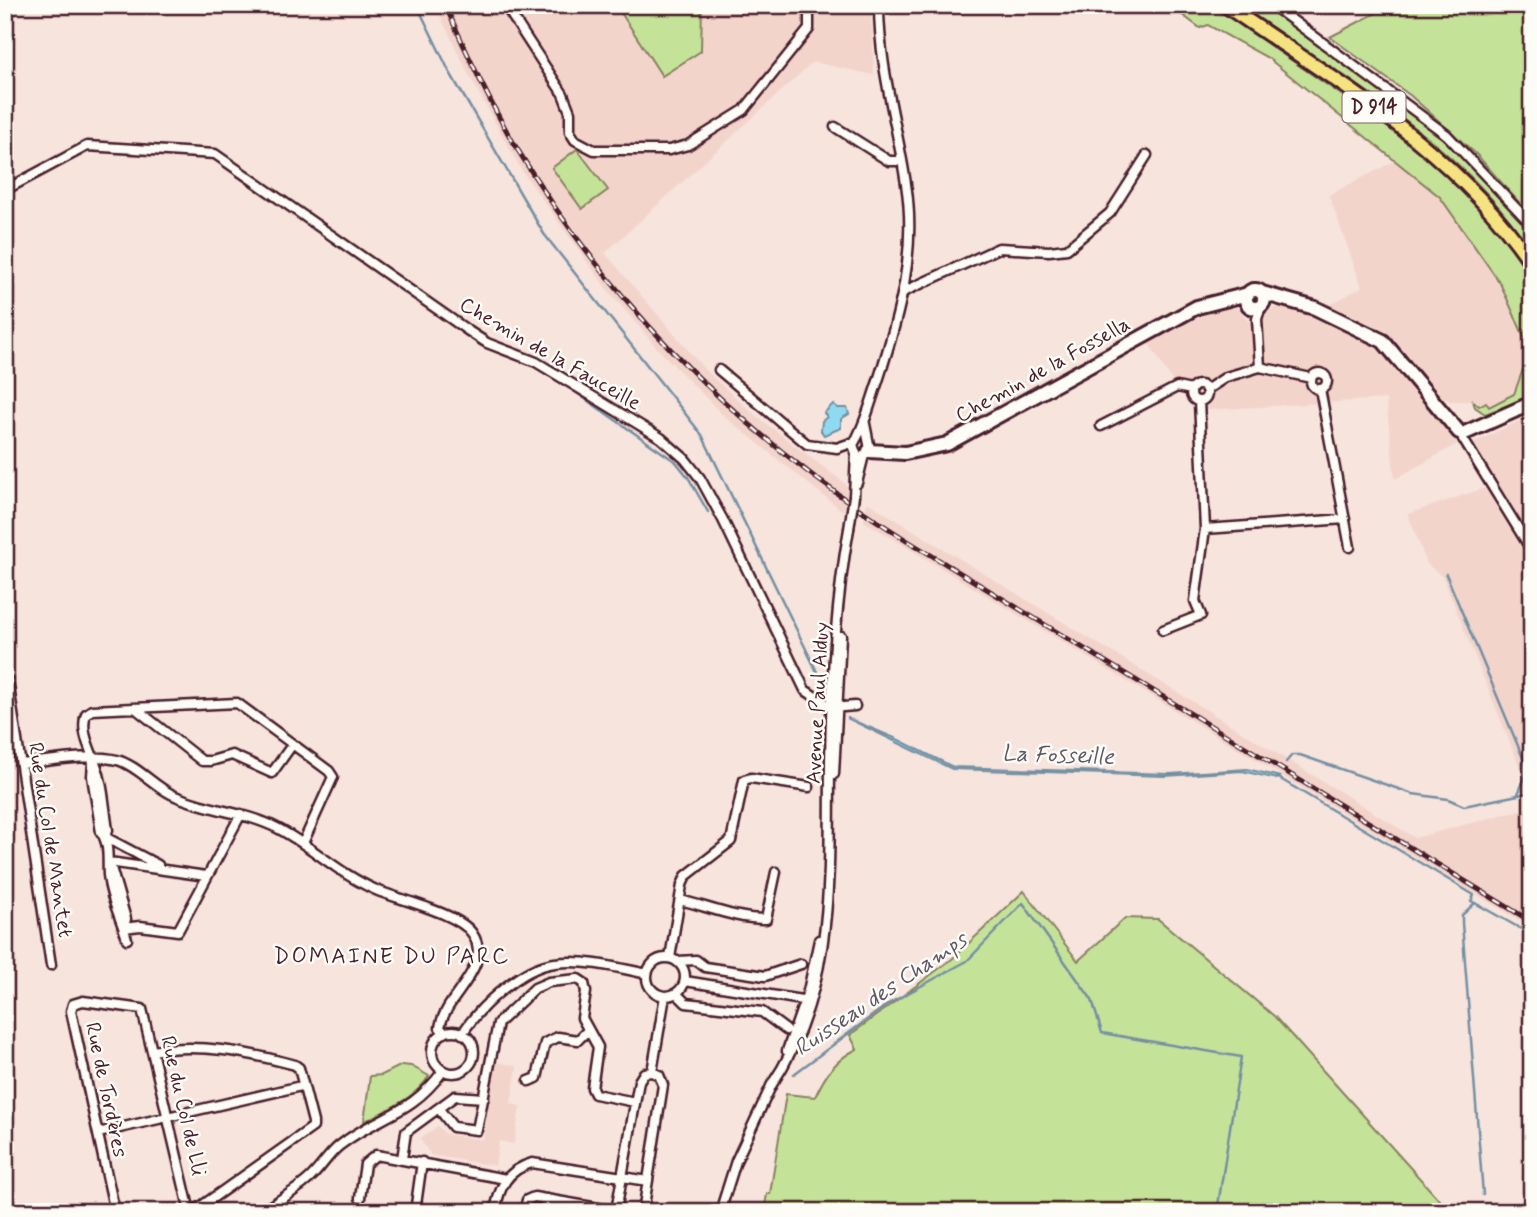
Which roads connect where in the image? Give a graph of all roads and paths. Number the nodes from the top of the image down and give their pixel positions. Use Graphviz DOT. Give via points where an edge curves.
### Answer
graph roads {
  1 [pos="505,5"];
  2 [pos="809,5"];
  3 [pos="879,5"];
  4 [pos="1225,5"];
  5 [pos="1272,5"];
  6 [pos="835,127"];
  7 [pos="1147,155"];
  8 [pos="901,161"];
  9 [pos="5,190"];
  10 [pos="1532,225"];
  11 [pos="1532,264"];
  12 [pos="905,291"];
  13 [pos="1255,301"];
  14 [pos="1260,367"];
  15 [pos="719,370"];
  16 [pos="1311,378"];
  17 [pos="1320,389"];
  18 [pos="1191,390"];
  19 [pos="1206,390"];
  20 [pos="1199,401"];
  21 [pos="1532,403"];
  22 [pos="1101,426"];
  23 [pos="1463,434"];
  24 [pos="863,447"];
  25 [pos="1345,519"];
  26 [pos="1205,528"];
  27 [pos="1350,547"];
  28 [pos="1532,551"];
  29 [pos="1163,630"];
  30 [pos="8,680"];
  31 [pos="835,704"];
  32 [pos="855,706"];
  33 [pos="135,708"];
  34 [pos="292,744"];
  35 [pos="93,759"];
  36 [pos="21,764"];
  37 [pos="809,787"];
  38 [pos="241,814"];
  39 [pos="105,837"];
  40 [pos="303,843"];
  41 [pos="109,862"];
  42 [pos="164,868"];
  43 [pos="776,872"];
  44 [pos="206,876"];
  45 [pos="680,900"];
  46 [pos="124,928"];
  47 [pos="127,939"];
  48 [pos="674,959"];
  49 [pos="801,964"];
  50 [pos="51,965"];
  51 [pos="647,974"];
  52 [pos="685,981"];
  53 [pos="676,993"];
  54 [pos="665,996"];
  55 [pos="808,1001"];
  56 [pos="142,1009"];
  57 [pos="786,1030"];
  58 [pos="587,1031"];
  59 [pos="445,1033"];
  60 [pos="462,1034"];
  61 [pos="152,1051"];
  62 [pos="471,1061"];
  63 [pos="489,1064"];
  64 [pos="443,1071"];
  65 [pos="652,1072"];
  66 [pos="529,1082"];
  67 [pos="301,1086"];
  68 [pos="484,1098"];
  69 [pos="635,1102"];
  70 [pos="439,1109"];
  71 [pos="168,1118"];
  72 [pos="98,1133"];
  73 [pos="402,1158"];
  74 [pos="422,1162"];
  75 [pos="622,1177"];
  76 [pos="506,1178"];
  77 [pos="648,1181"];
  78 [pos="360,1198"];
  79 [pos="547,1199"];
  80 [pos="189,1211"];
  81 [pos="616,1211"];
  82 [pos="115,1212"];
  83 [pos="261,1212"];
  84 [pos="415,1212"];
  85 [pos="495,1212"];
  86 [pos="524,1212"];
  87 [pos="545,1212"];
  88 [pos="643,1212"];
  89 [pos="720,1212"];
  1 -- 2 [label="street" via="563,94 570,112 570,132 594,150 669,150 688,145 744,110 809,29"];
  3 -- 8 [label="street" via="882,60"];
  4 -- 11 [label="main road, D 914" via="1438,156 1480,197"];
  5 -- 10 [label="street" via="1447,135"];
  6 -- 8 [label="street" via="889,161"];
  7 -- 12 [label="street" via="1110,213 1067,249 999,248"];
  8 -- 12 [label="street" via="909,210"];
  9 -- 31 [label="street, Chemin de la Fauceille" via="87,146 215,154 486,343 543,366 661,438 685,459 723,520 805,690 815,699"];
  12 -- 24 [label="street, Avenue Paul Alduy" via="865,424"];
  13 -- 14 [label="street"];
  13 -- 23 [label="street, Chemin de la Fossella" via="1283,298 1383,341"];
  13 -- 24 [label="street, Chemin de la Fossella" via="1220,301 1197,307 947,444 905,453"];
  14 -- 16 [label="street"];
  14 -- 19 [label="street" via="1226,377"];
  15 -- 24 [label="street" via="807,444"];
  16 -- 17 [label="street" via="1311,385"];
  16 -- 17 [label="street" via="1317,373 1324,375 1326,383"];
  17 -- 25 [label="street"];
  18 -- 19 [label="street" via="1199,386"];
  18 -- 20 [label="street" via="1192,398"];
  18 -- 22 [label="street" via="1177,387"];
  19 -- 20 [label="street"];
  20 -- 26 [label="street"];
  21 -- 23 [label="street"];
  23 -- 28 [label="street, Chemin de la Fossella"];
  24 -- 31 [label="street, Avenue Paul Alduy, bridge" via="839,609"];
  25 -- 26 [label="street"];
  25 -- 27 [label="street"];
  26 -- 29 [label="street" via="1195,601 1200,615"];
  30 -- 36 [label="street, Rue du Col de Mantet"];
  31 -- 32 [label="street"];
  31 -- 55 [label="street, Avenue Paul Alduy" via="822,955"];
  33 -- 34 [label="street" via="237,703"];
  33 -- 34 [label="street" via="202,761 232,755 272,773"];
  33 -- 35 [label="street" via="86,714"];
  34 -- 40 [label="street" via="332,777"];
  35 -- 36 [label="street"];
  35 -- 38 [label="street" via="118,760 170,793"];
  35 -- 39 [label="street" via="92,776"];
  36 -- 50 [label="street, Rue du Col de Mantet"];
  37 -- 45 [label="street" via="744,780 734,835 686,876"];
  38 -- 40 [label="street"];
  38 -- 44 [label="street"];
  39 -- 41 [label="street"];
  39 -- 42 [label="street"];
  40 -- 59 [label="street" via="337,870 460,921 473,934 478,954 473,972 442,1017 440,1028"];
  41 -- 42 [label="street"];
  41 -- 46 [label="street" via="118,920"];
  42 -- 44 [label="street"];
  43 -- 45 [label="street" via="766,919 721,913"];
  44 -- 46 [label="street" via="178,931"];
  45 -- 48 [label="street"];
  46 -- 47 [label="street"];
  48 -- 49 [label="street" via="765,976"];
  48 -- 51 [label="street" via="658,960"];
  48 -- 52 [label="street" via="685,970"];
  51 -- 54 [label="street" via="651,989"];
  51 -- 60 [label="street" via="574,962 544,965 483,1005"];
  52 -- 53 [label="street"];
  52 -- 55 [label="street"];
  53 -- 54 [label="street"];
  53 -- 57 [label="street" via="686,1003 762,1012"];
  54 -- 65 [label="street"];
  55 -- 89 [label="street, Avenue Paul Alduy" via="796,1044 736,1161"];
  56 -- 61 [label="street, Rue du Col de Lli"];
  56 -- 72 [label="street, Rue de Tordères" via="83,1001 71,1011"];
  58 -- 63 [label="street" via="582,1018 584,984 578,979 549,982 503,1015"];
  58 -- 66 [label="street" via="578,1040 558,1037 545,1043 537,1077"];
  58 -- 69 [label="street" via="598,1047 595,1094"];
  59 -- 60 [label="street"];
  59 -- 64 [label="street" via="436,1040 432,1054"];
  60 -- 62 [label="street" via="473,1048"];
  61 -- 67 [label="street" via="244,1051 295,1065"];
  61 -- 71 [label="street, Rue du Col de Lli"];
  62 -- 63 [label="street"];
  62 -- 64 [label="street" via="458,1072"];
  63 -- 68 [label="street"];
  64 -- 83 [label="street" via="418,1100 357,1133 311,1177"];
  65 -- 69 [label="street" via="641,1076"];
  65 -- 77 [label="street" via="663,1085"];
  67 -- 71 [label="street"];
  67 -- 80 [label="street" via="313,1127"];
  68 -- 70 [label="street" via="461,1095"];
  68 -- 70 [label="street" via="477,1130 453,1127"];
  69 -- 75 [label="street"];
  70 -- 73 [label="street" via="406,1132"];
  71 -- 72 [label="street"];
  71 -- 80 [label="street, Rue du Col de Lli"];
  72 -- 82 [label="street, Rue de Tordères"];
  73 -- 74 [label="street"];
  73 -- 78 [label="street" via="370,1157"];
  74 -- 76 [label="street"];
  74 -- 84 [label="street"];
  75 -- 76 [label="street" via="532,1163"];
  75 -- 77 [label="street"];
  75 -- 81 [label="street"];
  76 -- 85 [label="street"];
  77 -- 88 [label="street"];
  79 -- 81 [label="street"];
  79 -- 86 [label="street" via="531,1198"];
  79 -- 87 [label="street"];
}
